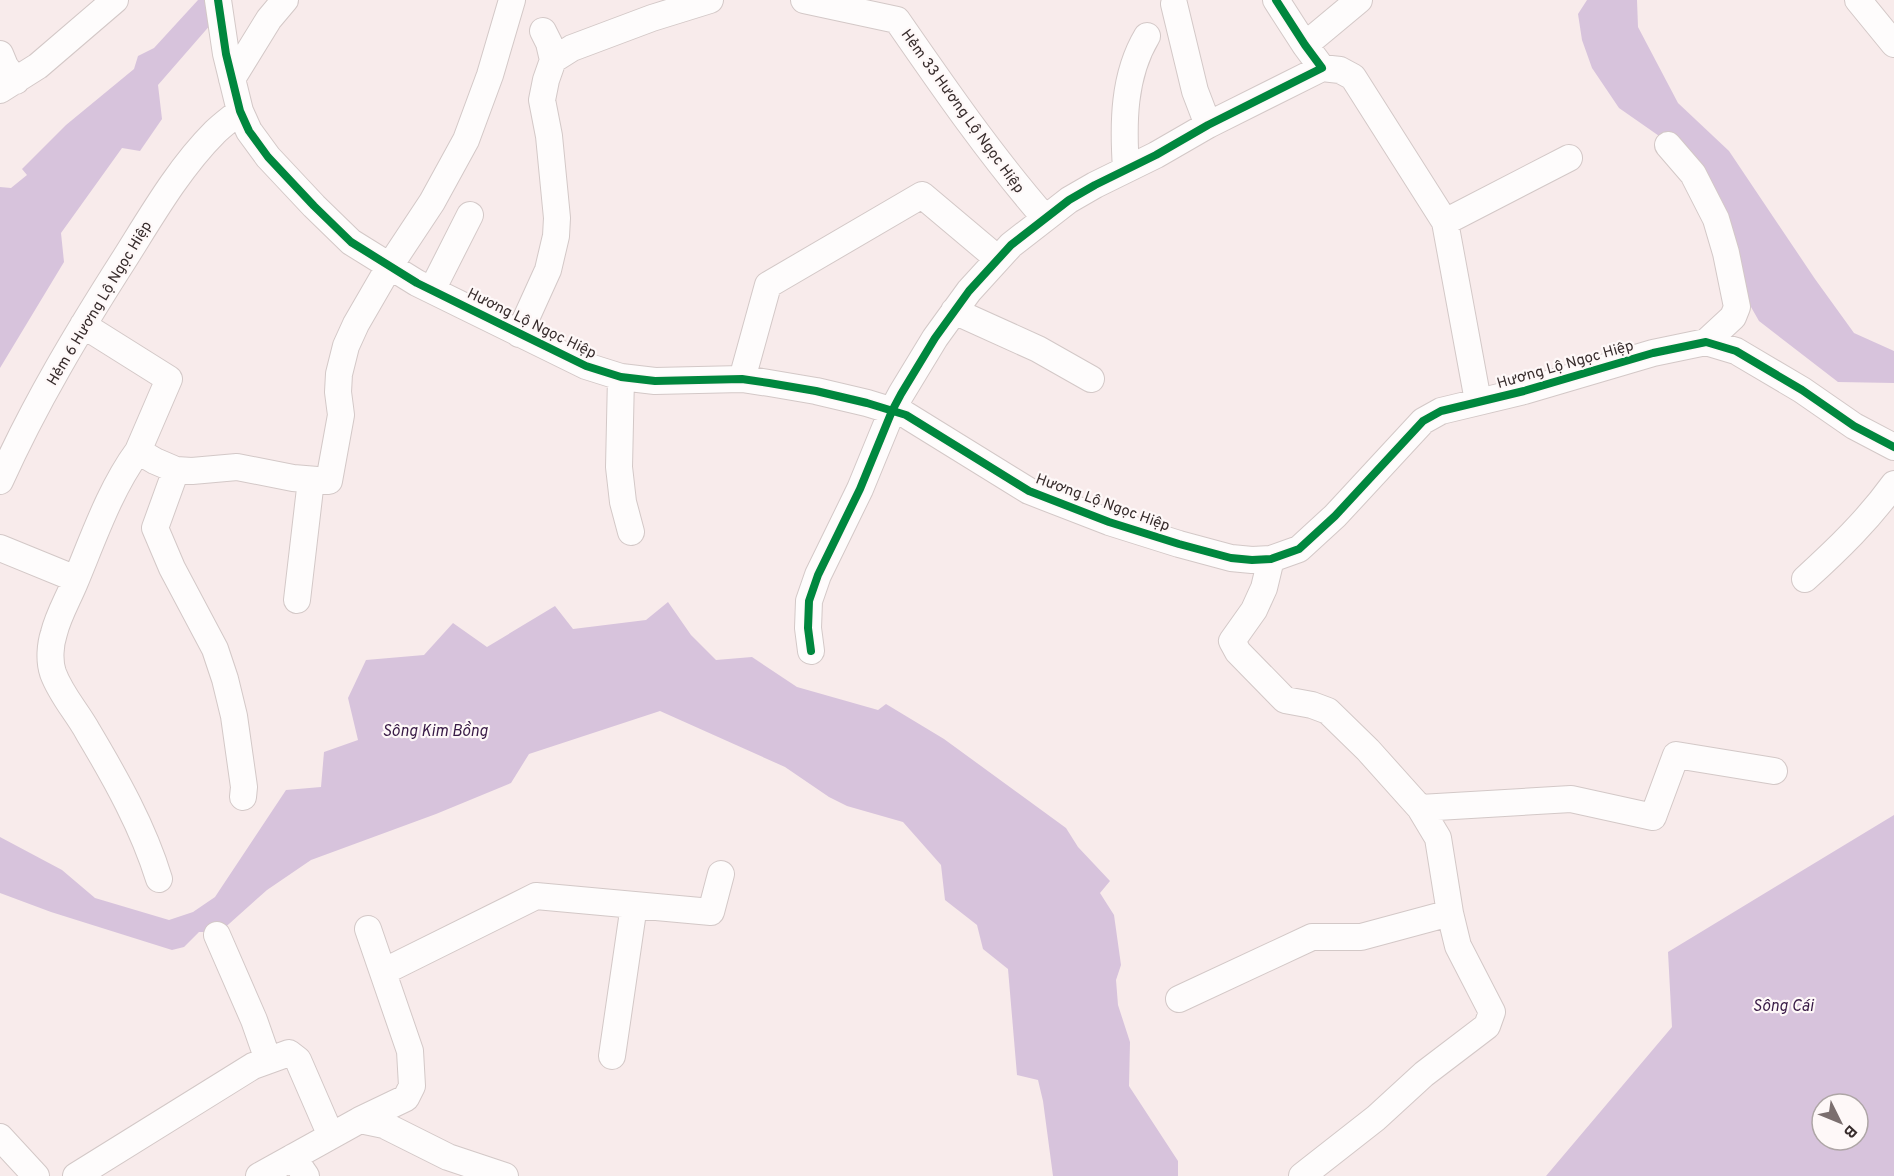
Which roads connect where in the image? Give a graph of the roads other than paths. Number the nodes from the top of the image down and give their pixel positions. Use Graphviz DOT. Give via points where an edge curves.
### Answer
graph roads {
  1 [pos="116,0"];
  2 [pos="218,0"];
  3 [pos="285,0"];
  4 [pos="512,0"];
  5 [pos="710,0"];
  6 [pos="804,0"];
  7 [pos="1276,0"];
  8 [pos="1359,0"];
  9 [pos="1858,0"];
  10 [pos="1174,4"];
  11 [pos="543,31"];
  12 [pos="1147,36"];
  13 [pos="1894,44"];
  14 [pos="1305,45"];
  15 [pos="0,54"];
  16 [pos="553,60"];
  17 [pos="1322,68"];
  18 [pos="232,79"];
  19 [pos="8,85"];
  20 [pos="240,111"];
  21 [pos="1208,125"];
  22 [pos="1668,145"];
  23 [pos="1569,158"];
  24 [pos="1126,169"];
  25 [pos="470,214"];
  26 [pos="1045,218"];
  27 [pos="1445,222"];
  28 [pos="998,259"];
  29 [pos="389,267"];
  30 [pos="432,290"];
  31 [pos="954,311"];
  32 [pos="83,325"];
  33 [pos="519,334"];
  34 [pos="1706,342"];
  35 [pos="621,376"];
  36 [pos="1091,379"];
  37 [pos="742,380"];
  38 [pos="1478,402"];
  39 [pos="892,411"];
  40 [pos="1894,447"];
  41 [pos="138,451"];
  42 [pos="176,470"];
  43 [pos="320,480"];
  44 [pos="0,481"];
  45 [pos="1894,484"];
  46 [pos="632,532"];
  47 [pos="0,548"];
  48 [pos="1271,559"];
  49 [pos="76,579"];
  50 [pos="1805,579"];
  51 [pos="297,600"];
  52 [pos="811,651"];
  53 [pos="1774,771"];
  54 [pos="243,797"];
  55 [pos="1420,808"];
  56 [pos="721,874"];
  57 [pos="159,879"];
  58 [pos="634,905"];
  59 [pos="1450,913"];
  60 [pos="368,929"];
  61 [pos="217,935"];
  62 [pos="382,972"];
  63 [pos="1179,999"];
  64 [pos="612,1056"];
  65 [pos="268,1060"];
  66 [pos="360,1120"];
  67 [pos="332,1136"];
  68 [pos="0,1137"];
  69 [pos="300,1167"];
  70 [pos="36,1176"];
  71 [pos="76,1176"];
  72 [pos="259,1176"];
  73 [pos="505,1176"];
  74 [pos="1302,1176"];
  1 -- 19 [label="street" via="38,66"];
  2 -- 18 [label="street, Hương Lộ Ngọc Hiệp"];
  3 -- 18 [label="street"];
  4 -- 29 [label="street" via="466,140 432,202"];
  5 -- 16 [label="street" via="572,48"];
  6 -- 26 [label="street, Hẻm 33 Hương Lộ Ngọc Hiệp" via="897,20 960,110"];
  7 -- 14 [label="street"];
  8 -- 14 [label="street"];
  9 -- 13 [label="street"];
  10 -- 21 [label="street" via="1195,91"];
  11 -- 16 [label="street"];
  12 -- 24 [label="street" via="1128,83"];
  14 -- 17 [label="street"];
  15 -- 19 [label="street" via="9,71"];
  16 -- 33 [label="street" via="542,100 549,136 556,236 548,270"];
  17 -- 21 [label="street"];
  17 -- 27 [label="street" via="1340,70 1353,77"];
  18 -- 20 [label="street, Hương Lộ Ngọc Hiệp"];
  20 -- 29 [label="street, Hương Lộ Ngọc Hiệp" via="268,158 299,191 351,242"];
  20 -- 32 [label="street, Hẻm 6 Hương Lộ Ngọc Hiệp" via="215,131 190,162"];
  21 -- 24 [label="street"];
  22 -- 34 [label="street" via="1693,174 1716,219 1737,307 1733,317"];
  23 -- 27 [label="street"];
  24 -- 26 [label="street"];
  25 -- 30 [label="street"];
  26 -- 28 [label="street"];
  27 -- 38 [label="street"];
  28 -- 31 [label="street"];
  28 -- 37 [label="street" via="922,195 768,285"];
  29 -- 30 [label="street, Hương Lộ Ngọc Hiệp"];
  29 -- 43 [label="street" via="346,346 339,374 341,415"];
  30 -- 33 [label="street, Hương Lộ Ngọc Hiệp"];
  31 -- 36 [label="street" via="1038,349"];
  31 -- 39 [label="street"];
  32 -- 41 [label="street" via="169,379"];
  32 -- 44 [label="street, Hẻm 6 Hương Lộ Ngọc Hiệp" via="21,434"];
  33 -- 35 [label="street, Hương Lộ Ngọc Hiệp" via="586,366"];
  34 -- 38 [label="street, Hương Lộ Ngọc Hiệp"];
  34 -- 40 [label="street, Hương Lộ Ngọc Hiệp" via="1736,351"];
  35 -- 37 [label="street, Hương Lộ Ngọc Hiệp" via="655,381"];
  35 -- 46 [label="street" via="619,466 623,502"];
  37 -- 39 [label="street, Hương Lộ Ngọc Hiệp" via="816,391"];
  38 -- 48 [label="street, Hương Lộ Ngọc Hiệp" via="1441,411 1423,421 1317,534 1299,549"];
  39 -- 48 [label="street, Hương Lộ Ngọc Hiệp" via="924,424 1039,495 1179,544 1231,558"];
  39 -- 52 [label="street" via="809,601"];
  41 -- 42 [label="street"];
  41 -- 49 [label="street" via="123,471"];
  42 -- 43 [label="street" via="237,467"];
  42 -- 54 [label="street" via="155,528 215,650 225,679 234,716"];
  43 -- 51 [label="street"];
  45 -- 50 [label="street" via="1876,509"];
  47 -- 49 [label="street"];
  48 -- 55 [label="street" via="1254,610 1232,641 1238,652 1285,700 1328,711"];
  49 -- 57 [label="street" via="54,632 52,671 114,776 150,850"];
  53 -- 55 [label="street" via="1676,754 1653,817 1571,799"];
  55 -- 59 [label="street" via="1438,838"];
  56 -- 58 [label="street" via="711,912"];
  58 -- 62 [label="street" via="536,896"];
  58 -- 64 [label="street"];
  59 -- 63 [label="street" via="1361,937 1312,937"];
  59 -- 74 [label="street" via="1458,946 1492,1012 1487,1026"];
  60 -- 62 [label="street"];
  61 -- 65 [label="street"];
  62 -- 66 [label="street" via="410,1051 412,1086 406,1098"];
  65 -- 67 [label="street" via="289,1053 298,1060"];
  65 -- 71 [label="street"];
  66 -- 67 [label="street"];
  66 -- 73 [label="street" via="384,1125 447,1157"];
  67 -- 69 [label="street"];
  68 -- 70 [label="street"];
  69 -- 72 [label="street"];
}
